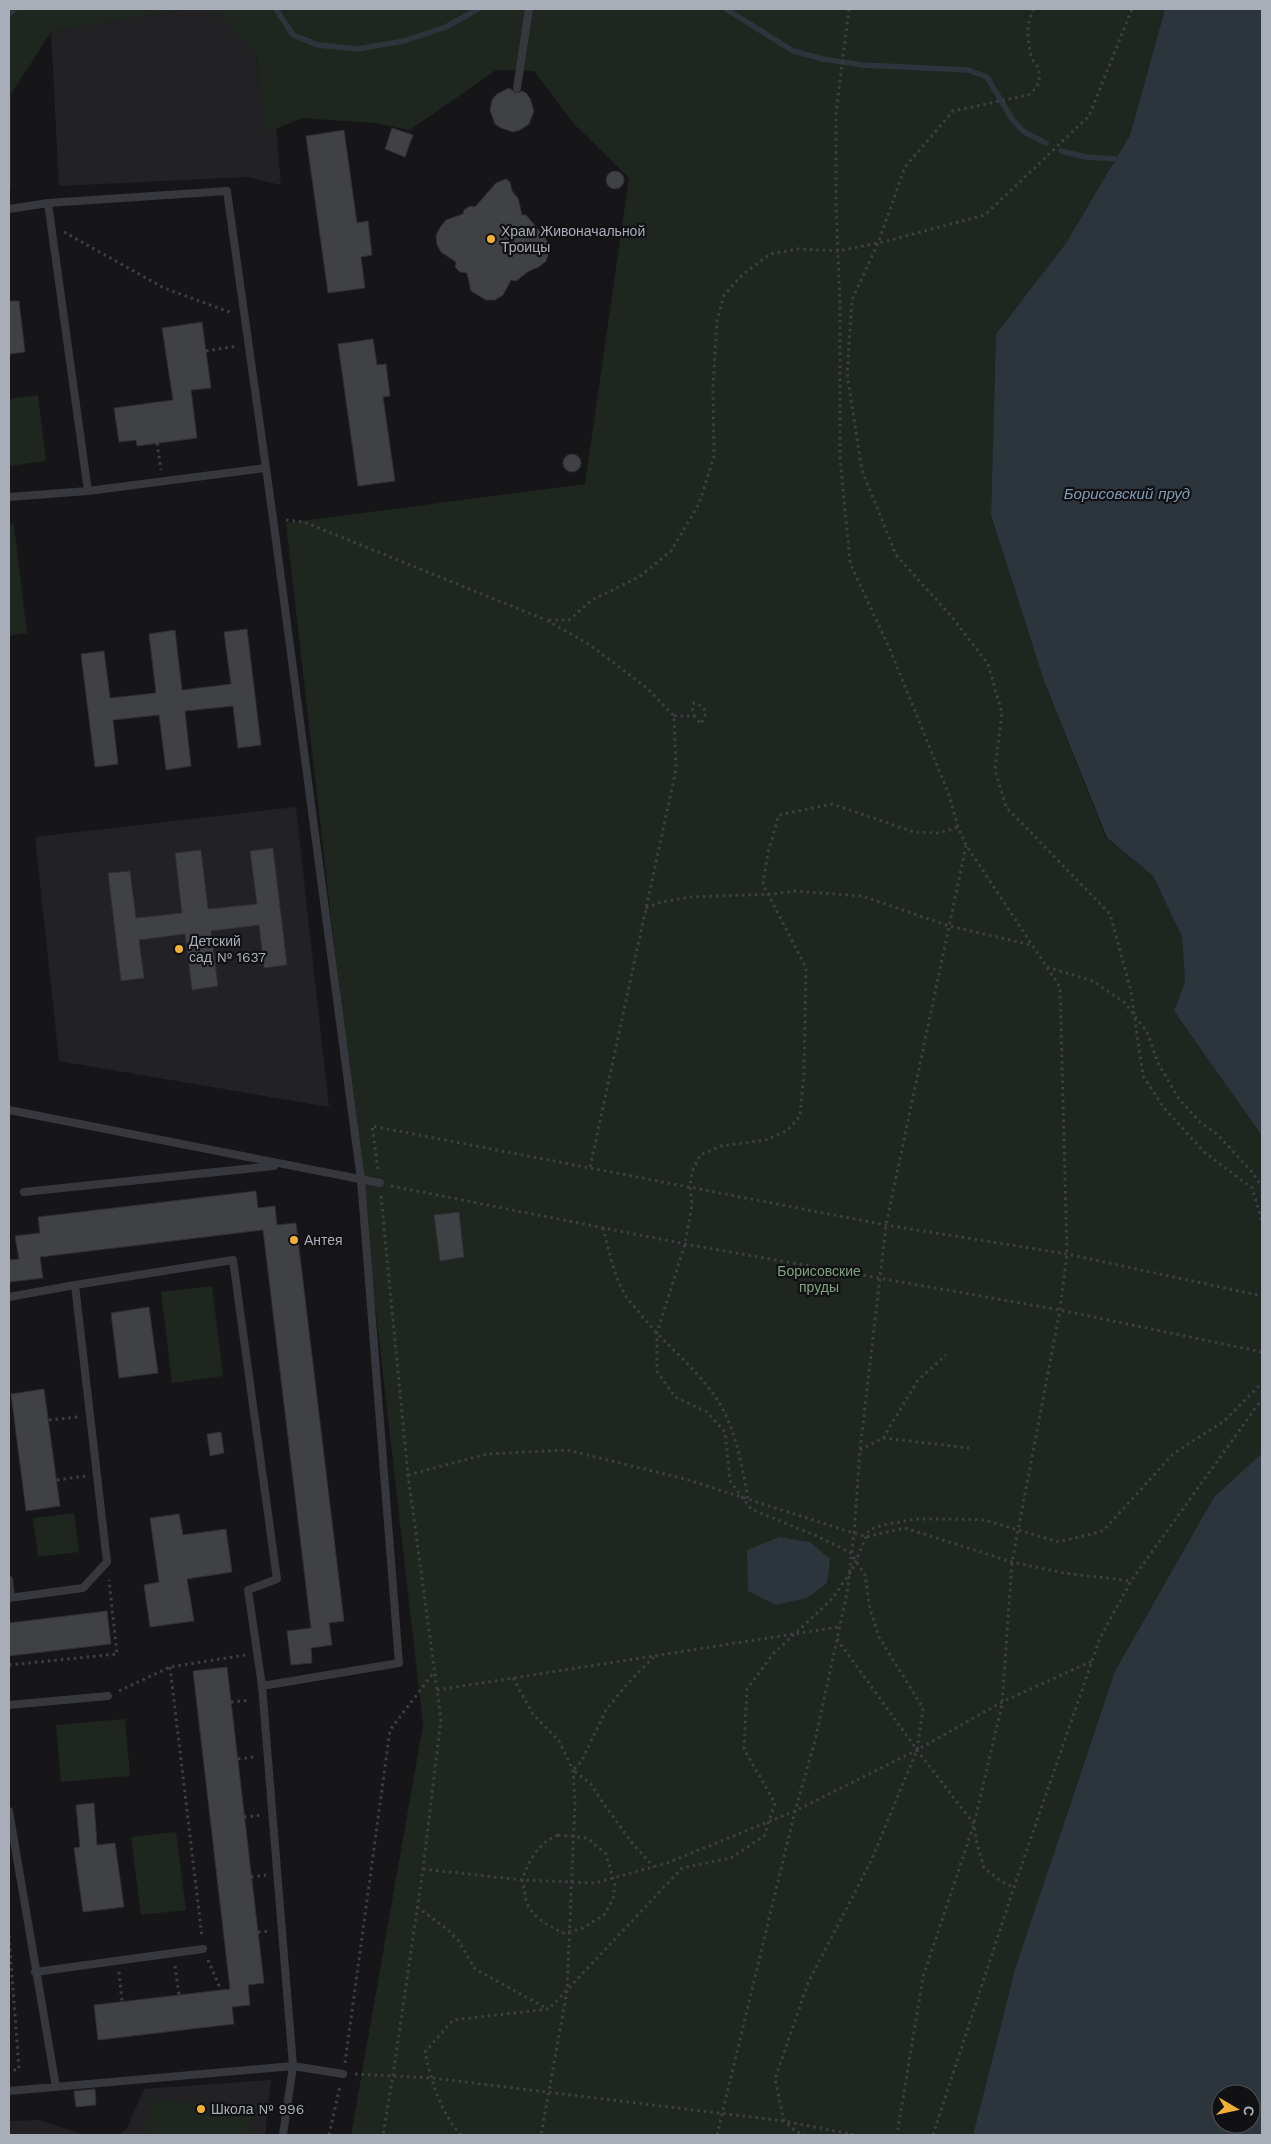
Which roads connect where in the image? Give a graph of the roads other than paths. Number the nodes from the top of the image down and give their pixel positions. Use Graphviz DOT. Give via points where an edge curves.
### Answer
graph roads {
  1 [pos="529,9"];
  2 [pos="517,88"];
  3 [pos="48,203"];
  4 [pos="9,209"];
  5 [pos="265,468"];
  6 [pos="88,491"];
  7 [pos="9,497"];
  8 [pos="9,1110"];
  9 [pos="284,1164"];
  10 [pos="361,1180"];
  11 [pos="380,1183"];
  12 [pos="24,1192"];
  13 [pos="74,1285"];
  14 [pos="9,1297"];
  15 [pos="9,1580"];
  16 [pos="10,1598"];
  17 [pos="262,1686"];
  18 [pos="108,1696"];
  19 [pos="9,1705"];
  20 [pos="9,1811"];
  21 [pos="203,1949"];
  22 [pos="35,1972"];
  23 [pos="293,2066"];
  24 [pos="343,2074"];
  25 [pos="56,2087"];
  26 [pos="9,2091"];
  27 [pos="283,2135"];
  1 -- 2 [label="lane"];
  3 -- 4 [label="lane"];
  3 -- 5 [label="lane" via="227,191"];
  3 -- 6 [label="lane"];
  5 -- 6 [label="lane"];
  5 -- 10 [label="lane"];
  6 -- 7 [label="lane"];
  8 -- 9 [label="lane"];
  9 -- 10 [label="lane"];
  9 -- 12 [label="lane"];
  10 -- 11 [label="lane"];
  10 -- 17 [label="lane" via="399,1663"];
  13 -- 14 [label="lane"];
  13 -- 16 [label="lane" via="107,1562 83,1588"];
  13 -- 17 [label="lane" via="233,1260 277,1579 248,1590"];
  15 -- 16 [label="lane"];
  17 -- 23 [label="lane"];
  18 -- 19 [label="lane"];
  20 -- 22 [label="lane"];
  21 -- 22 [label="lane"];
  22 -- 25 [label="lane"];
  23 -- 24 [label="lane"];
  23 -- 25 [label="lane"];
  23 -- 27 [label="lane"];
  25 -- 26 [label="lane"];
}
